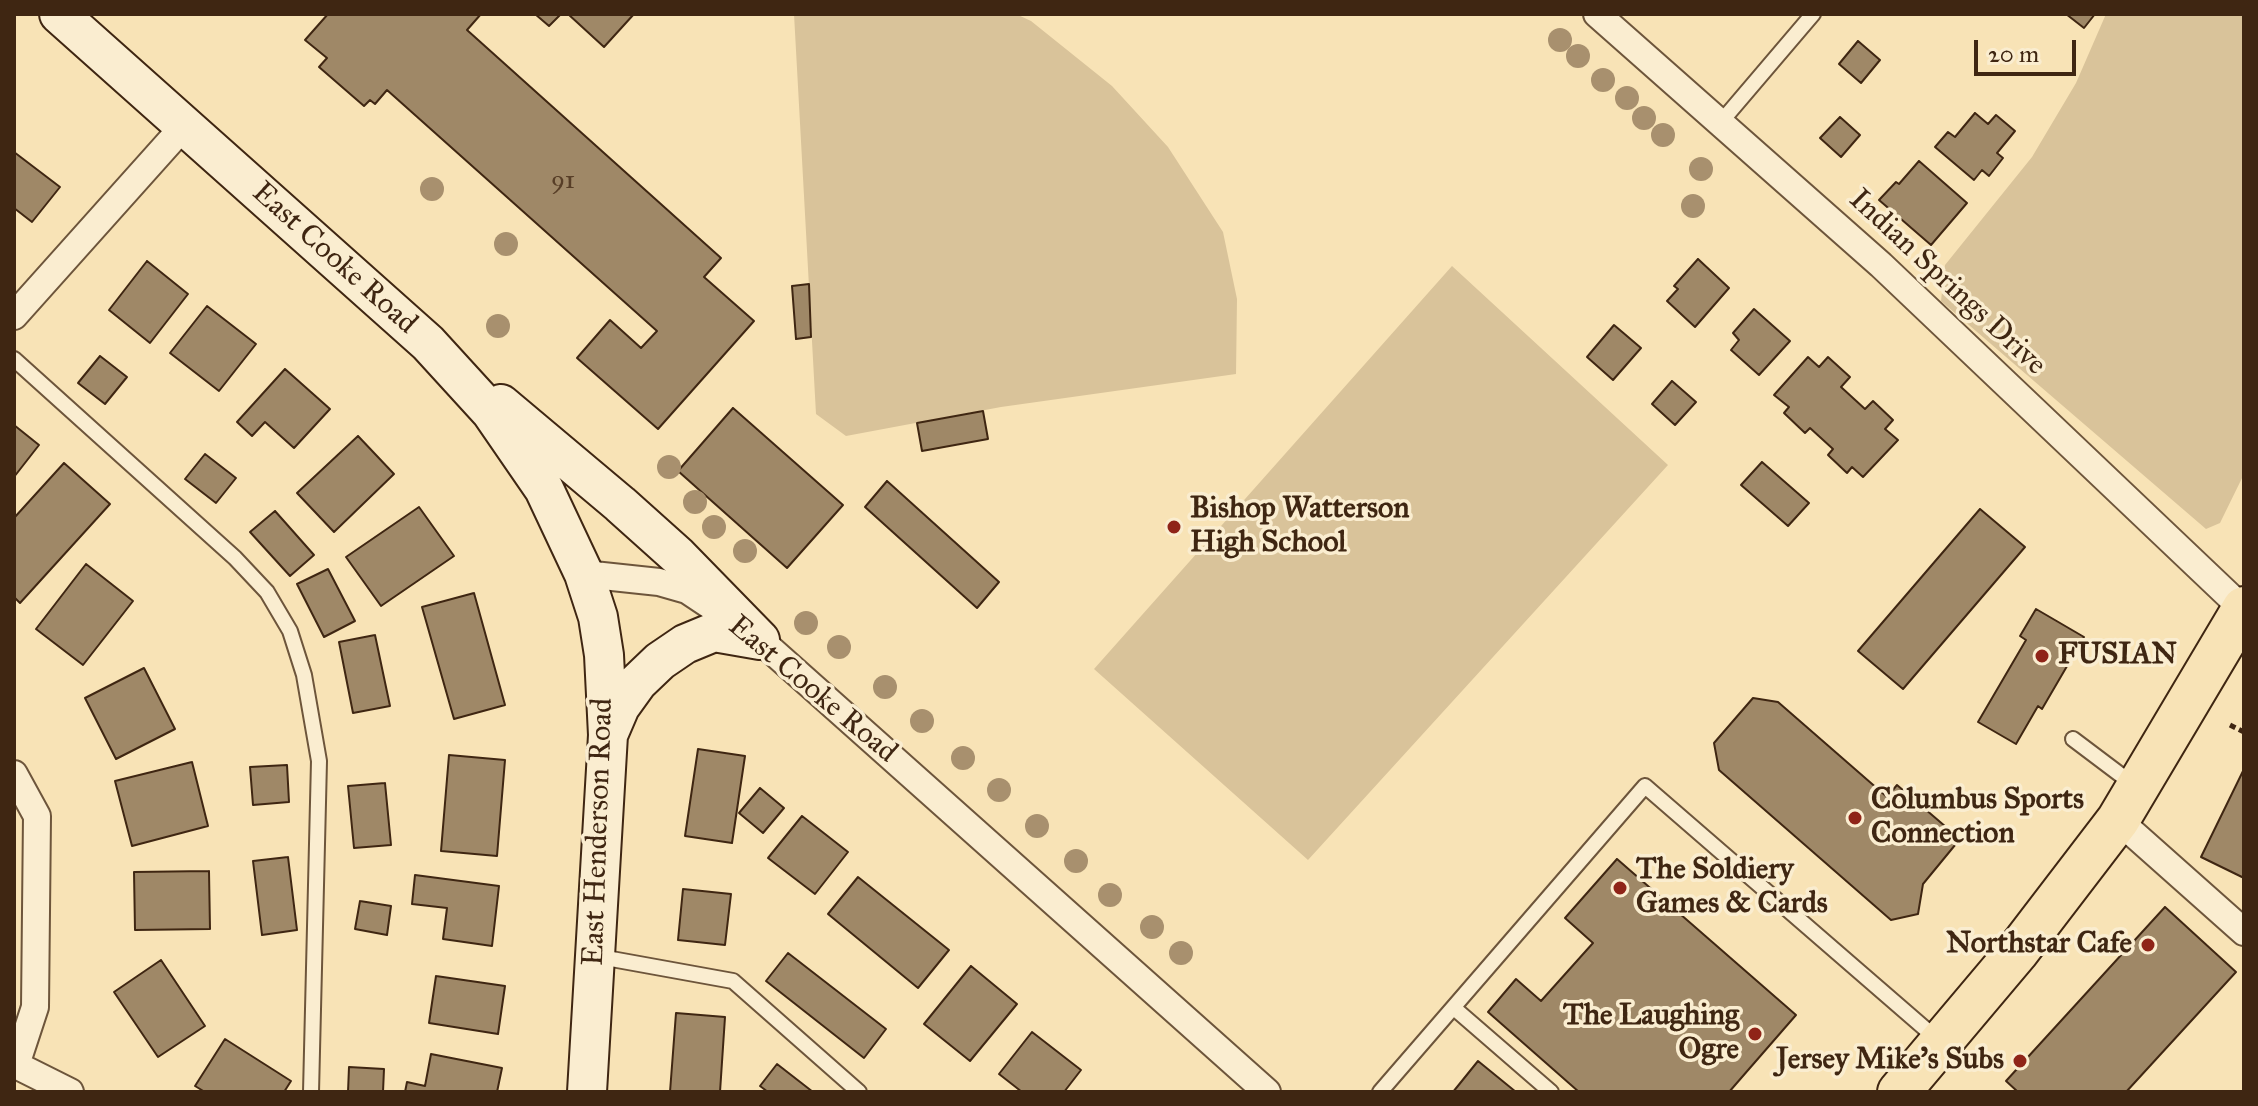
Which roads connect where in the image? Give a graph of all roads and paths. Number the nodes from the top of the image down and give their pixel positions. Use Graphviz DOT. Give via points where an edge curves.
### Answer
graph roads {
  1 [pos="1597,14"];
  2 [pos="1813,14"];
  3 [pos="80,21"];
  4 [pos="1721,122"];
  5 [pos="184,126"];
  6 [pos="14,316"];
  7 [pos="428,343"];
  8 [pos="14,359"];
  9 [pos="584,574"];
  10 [pos="2244,608"];
  11 [pos="760,640"];
  12 [pos="2230,725"];
  13 [pos="2244,732"];
  14 [pos="608,735"];
  15 [pos="2073,739"];
  16 [pos="14,774"];
  17 [pos="2128,804"];
  18 [pos="2244,932"];
  19 [pos="594,956"];
  20 [pos="1454,1008"];
  21 [pos="1941,1042"];
  22 [pos="15,1065"];
  23 [pos="70,1092"];
  24 [pos="311,1092"];
  25 [pos="587,1092"];
  26 [pos="859,1092"];
  27 [pos="1267,1092"];
  28 [pos="1380,1092"];
  29 [pos="1551,1092"];
  30 [pos="1899,1092"];
  1 -- 4 [label="street, Indian Springs Drive"];
  2 -- 4 [label="lane"];
  3 -- 5 [label="main road, East Cooke Road"];
  4 -- 10 [label="street, Indian Springs Drive" via="1881,265"];
  5 -- 6 [label="street"];
  5 -- 7 [label="main road, East Cooke Road"];
  7 -- 9 [label="main road, East Cooke Road" via="491,412 535,476"];
  7 -- 11 [label="main road" via="620,504"];
  8 -- 24 [label="lane" via="235,558 267,592 290,631 304,675 319,761"];
  9 -- 11 [label="street, East Cooke Road" via="632,577 687,590"];
  9 -- 14 [label="main road, East Henderson Road" via="604,655"];
  10 -- 17 [label="main road"];
  11 -- 14 [label="main road" via="714,632 685,644 638,682"];
  11 -- 27 [label="street, East Cooke Road"];
  12 -- 13 [label="path"];
  14 -- 19 [label="main road, East Henderson Road"];
  15 -- 17 [label="lane"];
  16 -- 22 [label="street" via="37,816 35,1007"];
  17 -- 18 [label="street"];
  17 -- 21 [label="main road" via="2017,952"];
  19 -- 25 [label="main road, East Henderson Road"];
  19 -- 26 [label="lane" via="733,981"];
  20 -- 21 [label="lane" via="1645,786"];
  20 -- 28 [label="lane"];
  20 -- 29 [label="lane"];
  21 -- 30 [label="main road"];
  22 -- 23 [label="street"];
}
